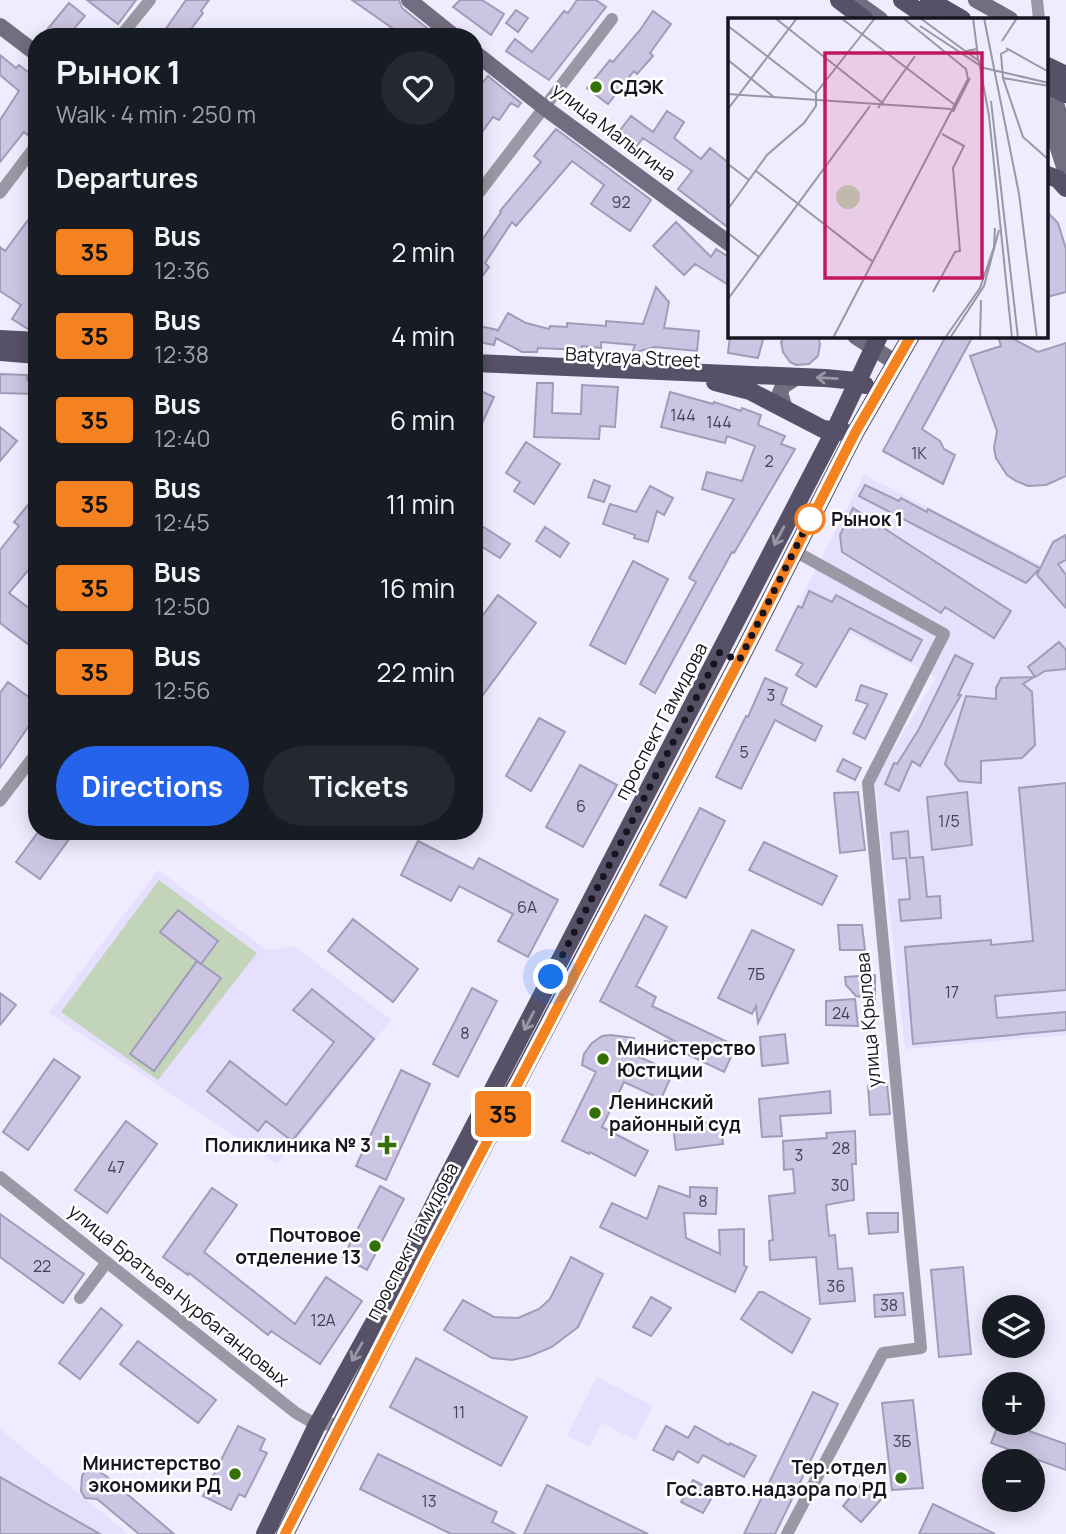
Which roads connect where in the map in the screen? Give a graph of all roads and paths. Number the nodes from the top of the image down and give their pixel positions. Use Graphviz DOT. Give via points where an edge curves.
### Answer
graph roads {
  1 [pos="150,0"];
  2 [pos="409,0"];
  3 [pos="823,0"];
  4 [pos="839,0"];
  5 [pos="853,0"];
  6 [pos="902,0"];
  7 [pos="929,0"];
  8 [pos="976,0"];
  9 [pos="1037,0"];
  10 [pos="847,18"];
  11 [pos="863,18"];
  12 [pos="879,18"];
  13 [pos="929,18"];
  14 [pos="960,18"];
  15 [pos="1008,18"];
  16 [pos="1039,18"];
  17 [pos="612,19"];
  18 [pos="0,26"];
  19 [pos="127,28"];
  20 [pos="444,28"];
  21 [pos="28,47"];
  22 [pos="483,59"];
  23 [pos="1051,76"];
  24 [pos="1066,94"];
  25 [pos="545,108"];
  26 [pos="1048,117"];
  27 [pos="1066,139"];
  28 [pos="28,156"];
  29 [pos="1066,173"];
  30 [pos="1048,175"];
  31 [pos="483,187"];
  32 [pos="1066,188"];
  33 [pos="0,193"];
  34 [pos="728,243"];
  35 [pos="910,338"];
  36 [pos="0,339"];
  37 [pos="867,340"];
  38 [pos="28,341"];
  39 [pos="0,352"];
  40 [pos="28,354"];
  41 [pos="483,363"];
  42 [pos="896,363"];
  43 [pos="483,373"];
  44 [pos="796,377"];
  45 [pos="857,380"];
  46 [pos="877,392"];
  47 [pos="785,408"];
  48 [pos="834,432"];
  49 [pos="855,433"];
  50 [pos="793,550"];
  51 [pos="720,652"];
  52 [pos="739,661"];
  53 [pos="28,764"];
  54 [pos="0,801"];
  55 [pos="0,1177"];
  56 [pos="107,1262"];
  57 [pos="80,1298"];
  58 [pos="341,1423"];
  59 [pos="317,1425"];
  60 [pos="265,1534"];
  61 [pos="285,1534"];
  62 [pos="787,1534"];
  1 -- 19 [label="street"];
  2 -- 20 [label="street"];
  3 -- 10 [label="main road"];
  4 -- 11 [label="main road"];
  5 -- 12 [label="street"];
  6 -- 13 [label="main road"];
  7 -- 14 [label="main road"];
  8 -- 15 [label="street"];
  9 -- 16 [label="street"];
  17 -- 25 [label="street"];
  18 -- 21 [label="street"];
  22 -- 25 [label="street, улица Малыгина"];
  23 -- 24 [label="main road, bridge"];
  23 -- 27 [label="street"];
  25 -- 31 [label="street"];
  25 -- 34 [label="street, улица Малыгина"];
  26 -- 29 [label="street"];
  28 -- 33 [label="street"];
  30 -- 32 [label="main road"];
  35 -- 42 [label="main road, проспект Гамидова"];
  36 -- 38 [label="main road"];
  37 -- 42 [label="street"];
  37 -- 45 [label="main road, проспект Гамидова"];
  39 -- 40 [label="main road"];
  41 -- 44 [label="main road, Batyraya Street"];
  42 -- 46 [label="main road, проспект Гамидова"];
  43 -- 47 [label="main road, Batyraya Street" via="706,381 751,391"];
  45 -- 44 [label="main road, Batyraya Street, one-way"];
  44 -- 47 [label="street" via="780,393"];
  45 -- 46 [label="main road"];
  45 -- 48 [label="main road, проспект Гамидова"];
  46 -- 49 [label="main road, проспект Гамидова"];
  47 -- 48 [label="main road, Batyraya Street" via="809,424"];
  48 -- 49 [label="main road, Batyraya Street"];
  48 -- 51 [label="main road, проспект Гамидова, one-way"];
  49 -- 50 [label="main road, проспект Гамидова"];
  50 -- 52 [label="main road, проспект Гамидова"];
  50 -- 62 [label="street, улица Крылова" via="944,634 868,783 921,1348 883,1353"];
  51 -- 52 [label="street"];
  51 -- 59 [label="main road, проспект Гамидова, one-way" via="393,1288"];
  52 -- 58 [label="main road, проспект Гамидова"];
  53 -- 54 [label="street"];
  55 -- 56 [label="street, улица Братьев Нурбагандовых"];
  56 -- 57 [label="street"];
  56 -- 59 [label="street, улица Братьев Нурбагандовых"];
  58 -- 59 [label="street"];
  58 -- 61 [label="main road, проспект Гамидова"];
  59 -- 60 [label="main road, проспект Гамидова"];
}
